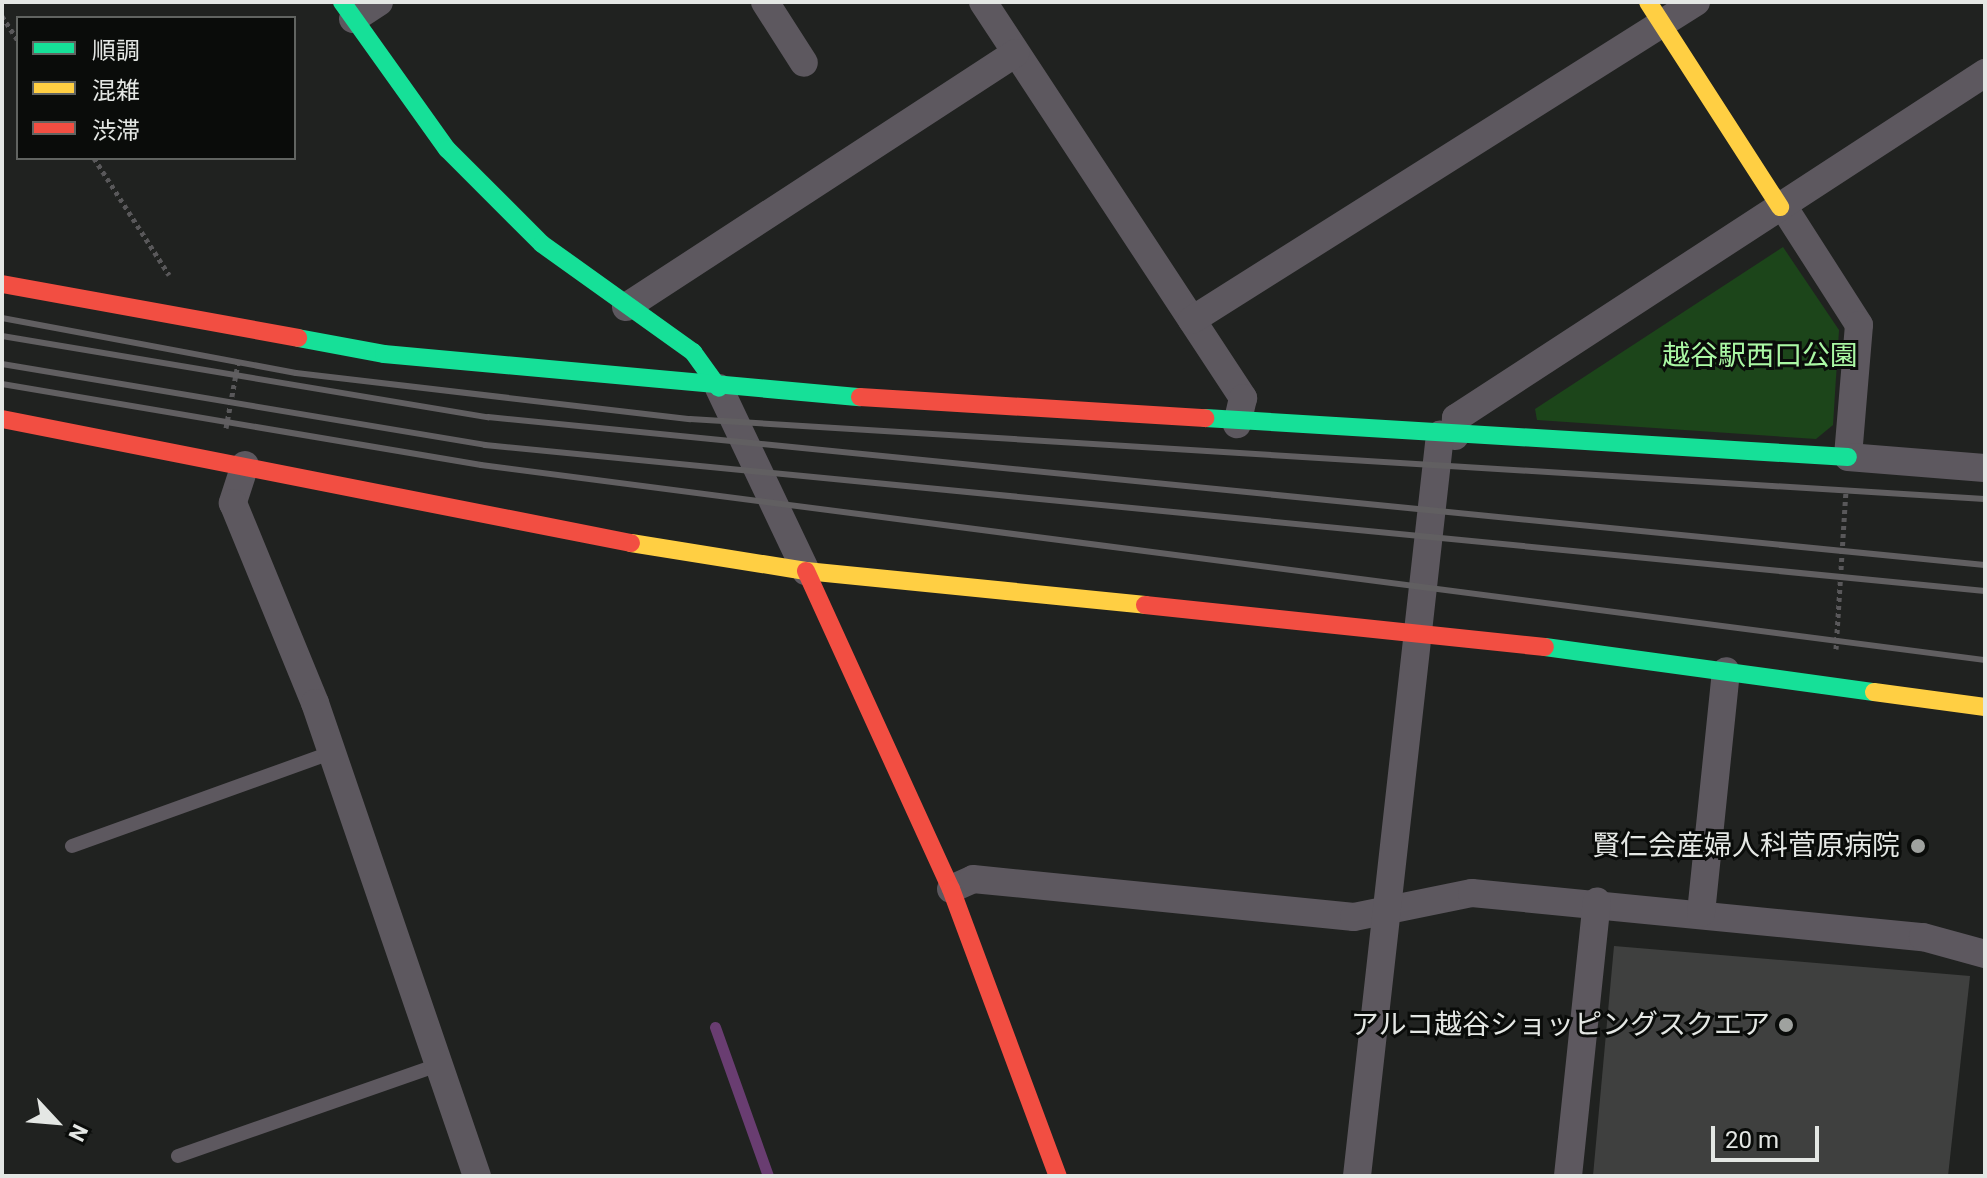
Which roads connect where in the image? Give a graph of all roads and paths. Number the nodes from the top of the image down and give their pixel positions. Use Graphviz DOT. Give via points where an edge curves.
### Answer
graph roads {
  1 [pos="379,2"];
  2 [pos="765,2"];
  3 [pos="983,2"];
  4 [pos="1696,2"];
  5 [pos="348,10"];
  6 [pos="1655,13"];
  7 [pos="2,16"];
  8 [pos="16,38"];
  9 [pos="1016,53"];
  10 [pos="804,63"];
  11 [pos="1985,73"];
  12 [pos="95,160"];
  13 [pos="1782,206"];
  14 [pos="171,278"];
  15 [pos="2,284"];
  16 [pos="626,307"];
  17 [pos="1192,320"];
  18 [pos="244,330"];
  19 [pos="719,388"];
  20 [pos="2,419"];
  21 [pos="1237,424"];
  22 [pos="1448,436"];
  23 [pos="1848,457"];
  24 [pos="232,462"];
  25 [pos="1985,468"];
  26 [pos="806,571"];
  27 [pos="1415,631"];
  28 [pos="1726,671"];
  29 [pos="1833,686"];
  30 [pos="1985,707"];
  31 [pos="333,752"];
  32 [pos="72,846"];
  33 [pos="951,889"];
  34 [pos="1597,902"];
  35 [pos="1384,910"];
  36 [pos="1701,913"];
  37 [pos="1985,954"];
  38 [pos="438,1065"];
  39 [pos="178,1156"];
  40 [pos="477,1176"];
  41 [pos="1058,1176"];
  42 [pos="1357,1176"];
  43 [pos="1568,1176"];
  1 -- 5 [label="street"];
  2 -- 10 [label="street"];
  3 -- 9 [label="street"];
  4 -- 6 [label="street"];
  5 -- 16 [label="street" via="447,149 542,244"];
  6 -- 13 [label="street"];
  6 -- 17 [label="street"];
  7 -- 8 [label="path"];
  9 -- 16 [label="street"];
  9 -- 17 [label="street"];
  11 -- 13 [label="street"];
  12 -- 14 [label="path"];
  13 -- 22 [label="street" via="1456,418"];
  13 -- 23 [label="street" via="1859,325"];
  15 -- 18 [label="street"];
  16 -- 19 [label="street" via="693,352"];
  17 -- 21 [label="street" via="1243,398"];
  18 -- 19 [label="street" via="384,354"];
  18 -- 24 [label="path"];
  19 -- 21 [label="street"];
  19 -- 26 [label="street"];
  20 -- 24 [label="street"];
  21 -- 22 [label="street"];
  22 -- 23 [label="street"];
  22 -- 27 [label="street"];
  23 -- 25 [label="street"];
  23 -- 29 [label="path"];
  24 -- 26 [label="street" via="599,538"];
  24 -- 31 [label="street" via="233,503"];
  26 -- 27 [label="street"];
  26 -- 33 [label="street"];
  27 -- 28 [label="street"];
  27 -- 35 [label="street"];
  28 -- 29 [label="street"];
  28 -- 36 [label="street"];
  29 -- 30 [label="street"];
  31 -- 32 [label="lane"];
  31 -- 38 [label="street"];
  33 -- 35 [label="street" via="973,879 1354,917"];
  33 -- 41 [label="street"];
  34 -- 35 [label="street" via="1444,894"];
  34 -- 36 [label="street"];
  34 -- 43 [label="street"];
  35 -- 42 [label="street"];
  36 -- 37 [label="street" via="1923,937"];
  38 -- 39 [label="lane"];
  38 -- 40 [label="street"];
}
